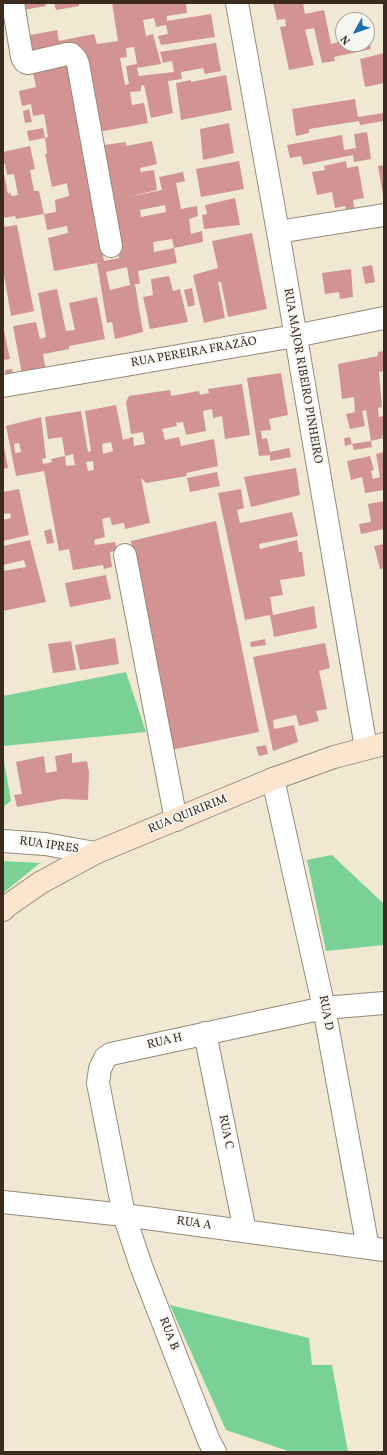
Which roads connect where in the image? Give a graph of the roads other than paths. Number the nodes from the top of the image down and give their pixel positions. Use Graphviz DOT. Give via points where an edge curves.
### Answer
graph roads {
  1 [pos="13,3"];
  2 [pos="237,3"];
  3 [pos="384,215"];
  4 [pos="278,232"];
  5 [pos="111,246"];
  6 [pos="384,318"];
  7 [pos="295,336"];
  8 [pos="3,386"];
  9 [pos="125,555"];
  10 [pos="375,746"];
  11 [pos="273,779"];
  12 [pos="176,820"];
  13 [pos="3,842"];
  14 [pos="95,853"];
  15 [pos="3,910"];
  16 [pos="384,1003"];
  17 [pos="324,1008"];
  18 [pos="205,1033"];
  19 [pos="3,1202"];
  20 [pos="124,1215"];
  21 [pos="245,1231"];
  22 [pos="376,1249"];
  23 [pos="215,1452"];
  1 -- 5 [label="street" via="25,62 67,54 76,58"];
  2 -- 4 [label="street, RUA MAJOR RIBEIRO PINHEIRO"];
  3 -- 4 [label="street"];
  4 -- 7 [label="street, RUA MAJOR RIBEIRO PINHEIRO"];
  6 -- 7 [label="street, RUA PEREIRA FRAZÃO"];
  7 -- 8 [label="street, RUA PEREIRA FRAZÃO"];
  7 -- 10 [label="street, RUA MAJOR RIBEIRO PINHEIRO"];
  9 -- 12 [label="street"];
  10 -- 11 [label="main road, RUA QUIRIRIM" via="334,757"];
  11 -- 12 [label="main road, RUA QUIRIRIM"];
  11 -- 17 [label="street, RUA D"];
  12 -- 14 [label="main road, RUA QUIRIRIM"];
  13 -- 14 [label="street, RUA IPRES" via="46,844"];
  14 -- 15 [label="main road, RUA QUIRIRIM" via="40,883"];
  16 -- 17 [label="street, RUA H"];
  17 -- 18 [label="street, RUA H"];
  17 -- 22 [label="street, RUA D"];
  18 -- 20 [label="street, RUA H" via="112,1054 105,1058 100,1069 98,1083"];
  18 -- 21 [label="street, RUA C"];
  19 -- 20 [label="street, RUA A"];
  20 -- 21 [label="street, RUA A"];
  20 -- 23 [label="street, RUA B" via="141,1266"];
  21 -- 22 [label="street, RUA A"];
}
